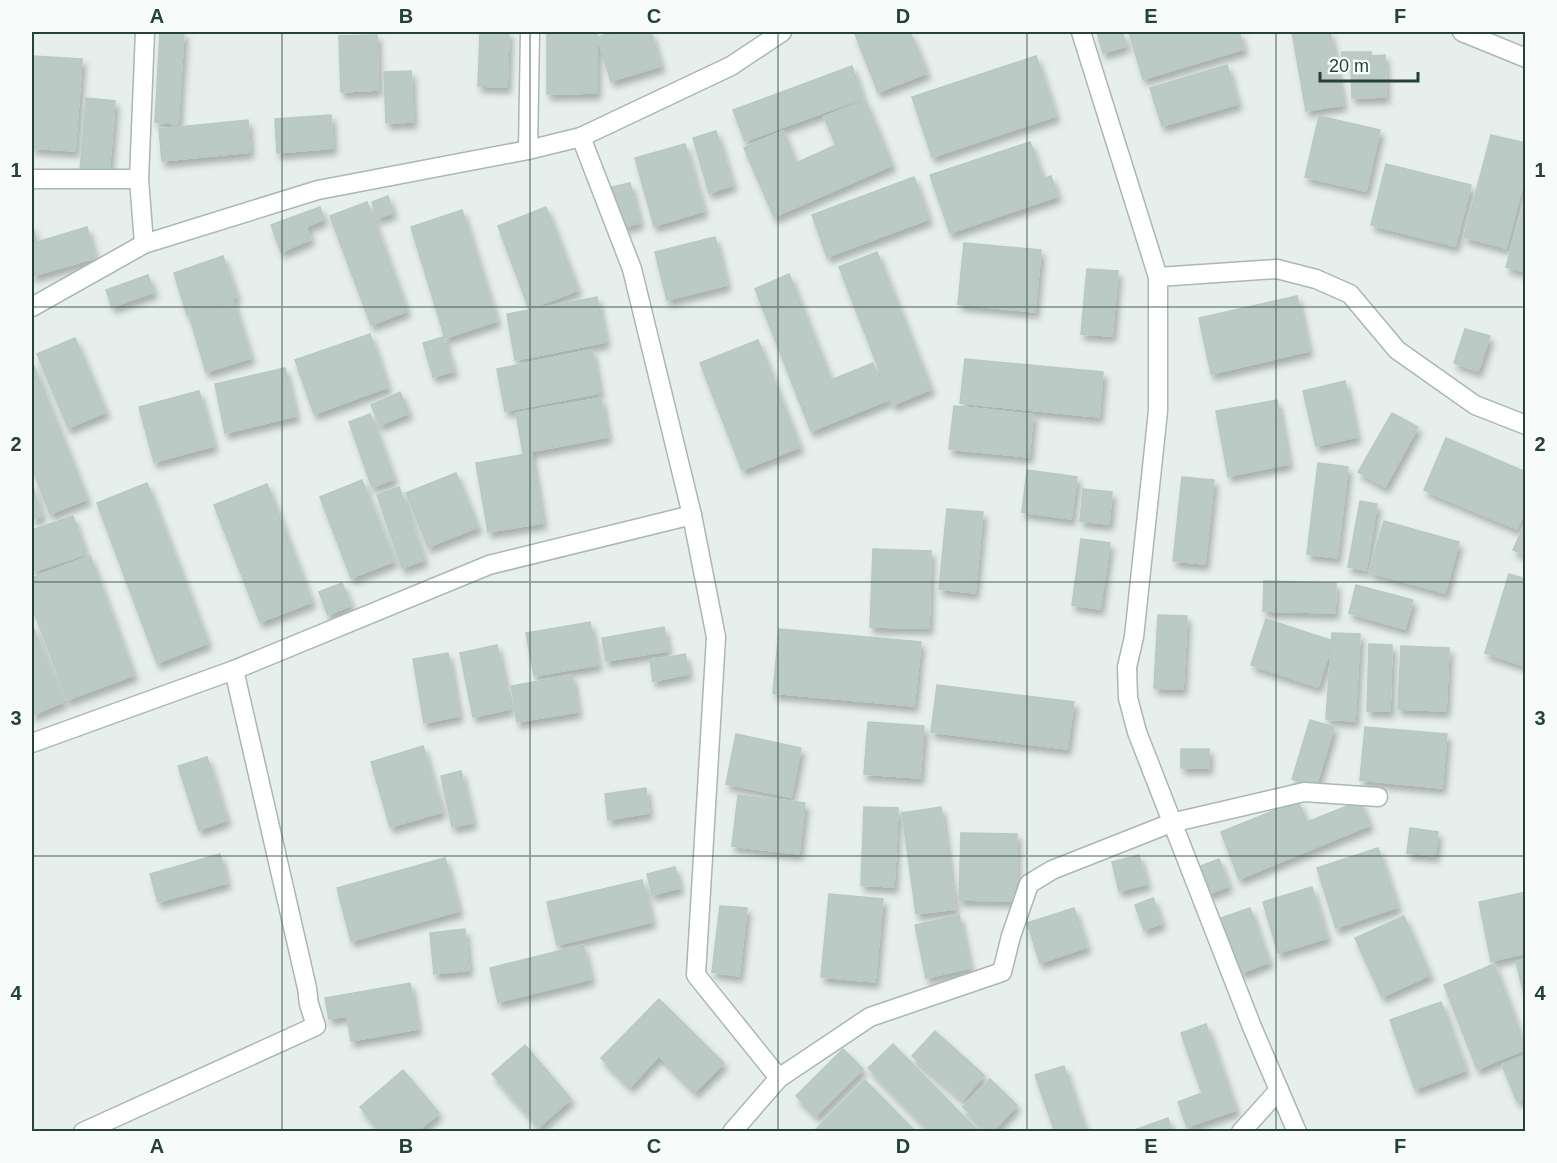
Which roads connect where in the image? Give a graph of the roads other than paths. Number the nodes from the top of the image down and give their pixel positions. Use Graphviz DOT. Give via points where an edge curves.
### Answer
graph roads {
  1 [pos="145,32"];
  2 [pos="530,32"];
  3 [pos="782,32"];
  4 [pos="1081,32"];
  5 [pos="1462,32"];
  6 [pos="1526,58"];
  7 [pos="581,136"];
  8 [pos="528,150"];
  9 [pos="32,179"];
  10 [pos="139,179"];
  11 [pos="144,244"];
  12 [pos="1158,277"];
  13 [pos="32,307"];
  14 [pos="1526,424"];
  15 [pos="692,515"];
  16 [pos="234,670"];
  17 [pos="32,742"];
  18 [pos="1378,797"];
  19 [pos="1171,823"];
  20 [pos="779,1078"];
  21 [pos="1279,1090"];
  22 [pos="83,1131"];
  23 [pos="732,1131"];
  24 [pos="1241,1131"];
  25 [pos="1297,1131"];
  1 -- 10 [label="street"];
  2 -- 8 [label="street"];
  3 -- 7 [label="street" via="731,66"];
  4 -- 12 [label="street"];
  5 -- 6 [label="street"];
  7 -- 8 [label="street"];
  7 -- 15 [label="street" via="632,269"];
  8 -- 11 [label="street" via="318,189"];
  9 -- 10 [label="street"];
  10 -- 11 [label="street"];
  11 -- 13 [label="street"];
  12 -- 14 [label="street" via="1277,269 1316,279 1350,294 1397,350 1475,405"];
  12 -- 19 [label="street" via="1158,411 1134,637 1127,667 1128,698 1137,732"];
  15 -- 16 [label="street" via="489,565"];
  15 -- 20 [label="street" via="716,637 696,975"];
  16 -- 17 [label="street"];
  16 -- 22 [label="street" via="316,1026"];
  18 -- 19 [label="street" via="1304,792"];
  19 -- 20 [label="street" via="1052,870 1029,885 1002,972 870,1017"];
  19 -- 21 [label="street"];
  20 -- 23 [label="street"];
  21 -- 24 [label="street"];
  21 -- 25 [label="street"];
}
